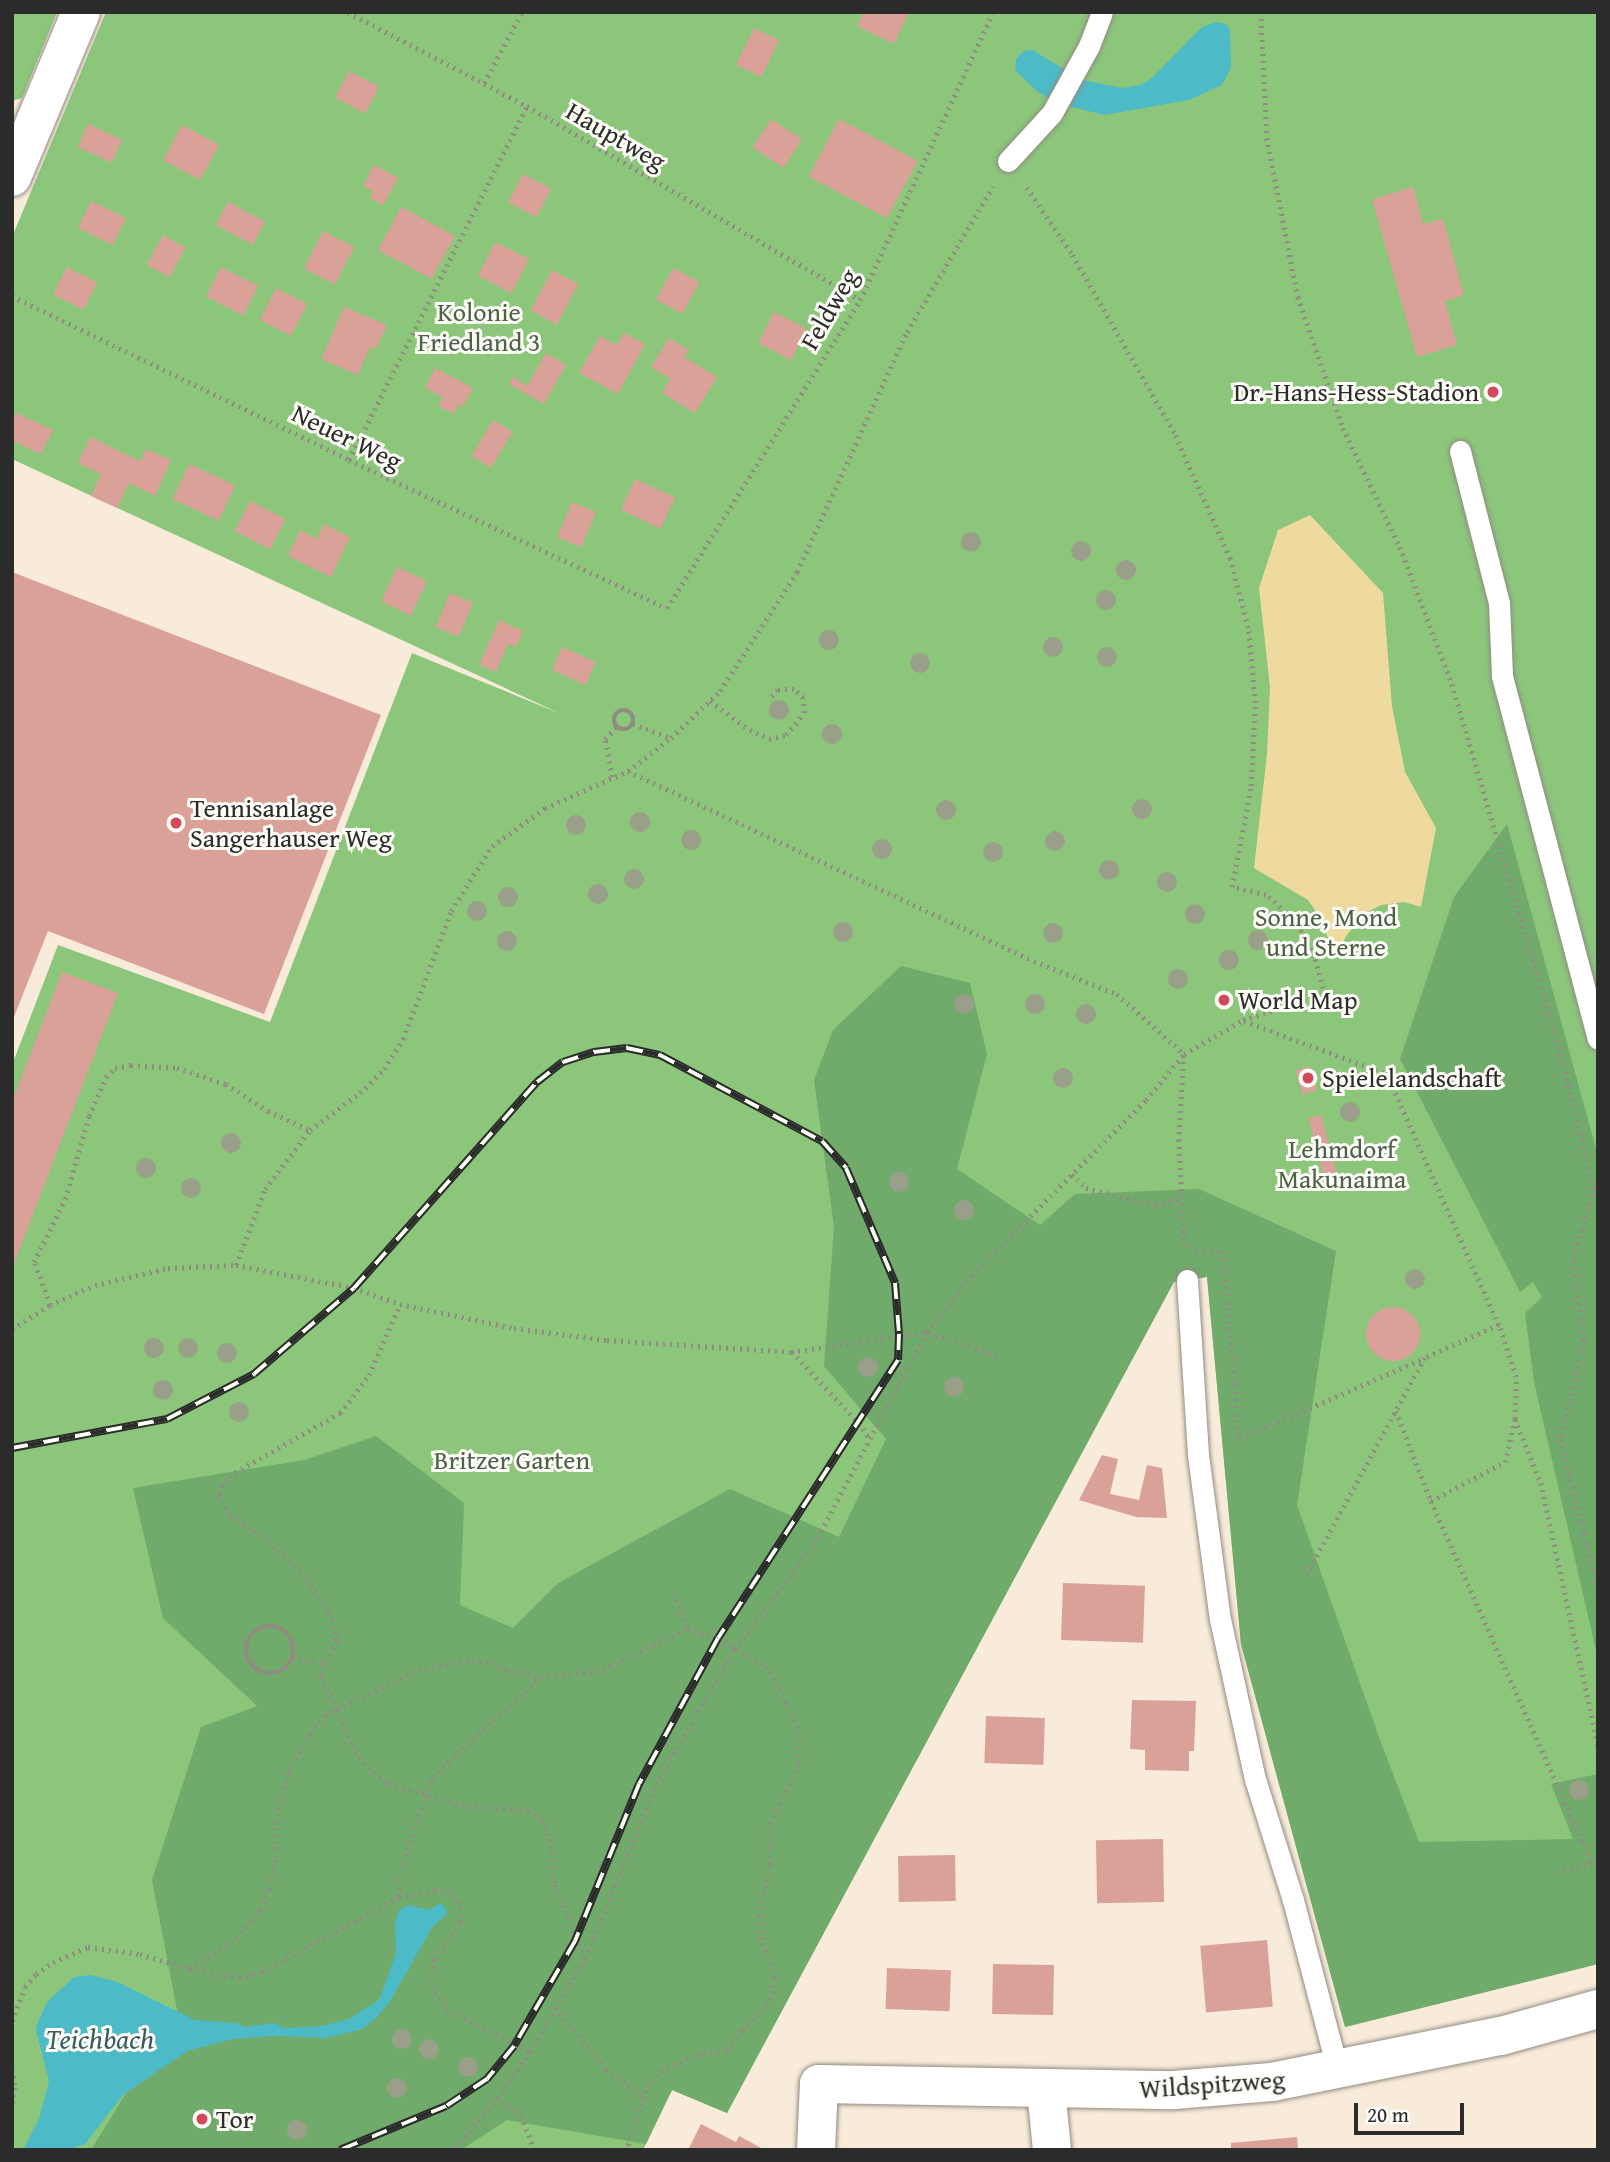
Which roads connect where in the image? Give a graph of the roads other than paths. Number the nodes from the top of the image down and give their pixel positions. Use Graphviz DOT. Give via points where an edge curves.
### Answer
graph roads {
  1 [pos="81,12"];
  2 [pos="1102,12"];
  3 [pos="1008,161"];
  4 [pos="15,163"];
  5 [pos="1460,451"];
  6 [pos="1598,1039"];
  7 [pos="1187,1280"];
  8 [pos="1598,2008"];
  9 [pos="1337,2068"];
  10 [pos="1046,2089"];
  11 [pos="816,2150"];
  12 [pos="1052,2150"];
  1 -- 4 [label="street"];
  2 -- 3 [label="lane" via="1080,65 1052,113"];
  5 -- 6 [label="lane" via="1499,603 1503,676"];
  7 -- 9 [label="lane" via="1198,1455 1220,1619 1255,1779 1293,1900"];
  8 -- 9 [label="street, Wildspitzweg" via="1501,2036"];
  9 -- 10 [label="street, Wildspitzweg" via="1294,2079 1174,2090"];
  10 -- 11 [label="street, Wildspitzweg" via="819,2084"];
  10 -- 12 [label="street"];
}
